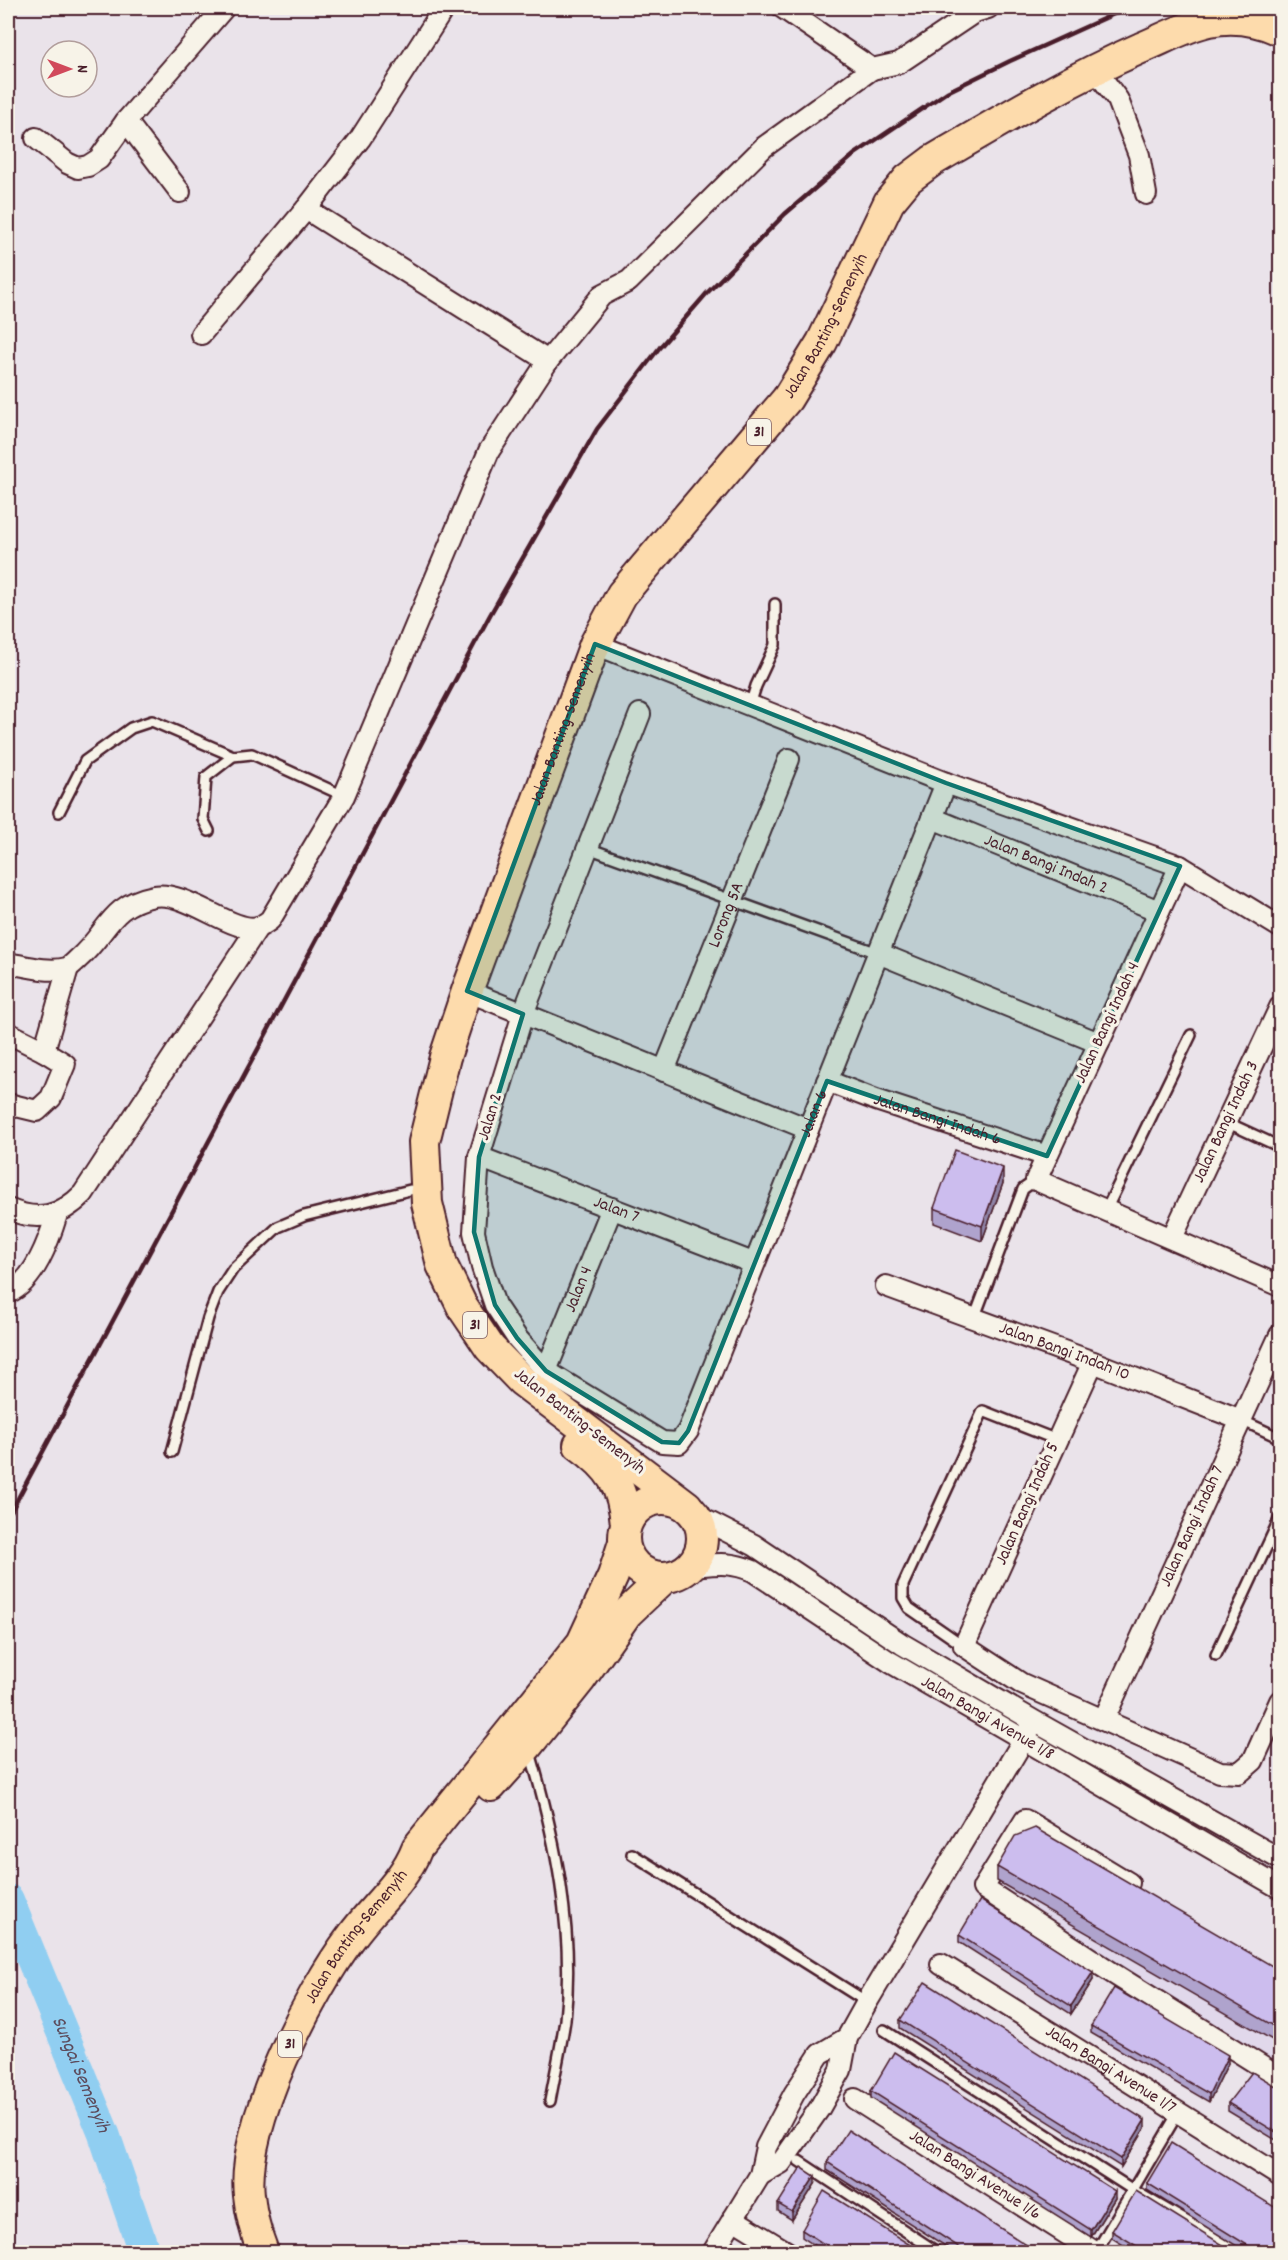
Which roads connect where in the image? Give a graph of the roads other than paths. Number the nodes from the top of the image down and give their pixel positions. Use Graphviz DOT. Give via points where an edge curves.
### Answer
graph roads {
  1 [pos="224,8"];
  2 [pos="444,8"];
  3 [pos="783,8"];
  4 [pos="988,8"];
  5 [pos="1281,30"];
  6 [pos="872,69"];
  7 [pos="1095,69"];
  8 [pos="126,121"];
  9 [pos="36,138"];
  10 [pos="180,192"];
  11 [pos="1146,194"];
  12 [pos="306,209"];
  13 [pos="201,334"];
  14 [pos="548,361"];
  15 [pos="775,604"];
  16 [pos="595,644"];
  17 [pos="750,705"];
  18 [pos="640,714"];
  19 [pos="233,756"];
  20 [pos="789,759"];
  21 [pos="946,783"];
  22 [pos="344,796"];
  23 [pos="59,812"];
  24 [pos="932,818"];
  25 [pos="208,831"];
  26 [pos="588,848"];
  27 [pos="1180,866"];
  28 [pos="732,900"];
  29 [pos="1159,911"];
  30 [pos="258,927"];
  31 [pos="1281,927"];
  32 [pos="878,953"];
  33 [pos="8,963"];
  34 [pos="68,968"];
  35 [pos="467,991"];
  36 [pos="1281,1007"];
  37 [pos="523,1014"];
  38 [pos="8,1033"];
  39 [pos="1191,1035"];
  40 [pos="1099,1043"];
  41 [pos="44,1051"];
  42 [pos="445,1057"];
  43 [pos="664,1071"];
  44 [pos="827,1081"];
  45 [pos="8,1104"];
  46 [pos="1226,1122"];
  47 [pos="807,1129"];
  48 [pos="1281,1147"];
  49 [pos="1047,1156"];
  50 [pos="479,1157"];
  51 [pos="1036,1180"];
  52 [pos="410,1190"];
  53 [pos="612,1208"];
  54 [pos="8,1209"];
  55 [pos="1106,1210"];
  56 [pos="57,1214"];
  57 [pos="1172,1239"];
  58 [pos="753,1263"];
  59 [pos="886,1286"];
  60 [pos="1281,1286"];
  61 [pos="8,1293"];
  62 [pos="974,1319"];
  63 [pos="1281,1335"];
  64 [pos="1093,1362"];
  65 [pos="546,1371"];
  66 [pos="1241,1420"];
  67 [pos="1281,1438"];
  68 [pos="1057,1440"];
  69 [pos="679,1443"];
  70 [pos="172,1452"];
  71 [pos="692,1511"];
  72 [pos="1281,1518"];
  73 [pos="625,1533"];
  74 [pos="692,1566"];
  75 [pos="664,1578"];
  76 [pos="964,1646"];
  77 [pos="1216,1655"];
  78 [pos="1281,1701"];
  79 [pos="1104,1719"];
  80 [pos="1034,1721"];
  81 [pos="1023,1739"];
  82 [pos="528,1745"];
  83 [pos="632,1854"];
  84 [pos="1281,1859"];
  85 [pos="411,1864"];
  86 [pos="1281,1888"];
  87 [pos="1148,1894"];
  88 [pos="941,1964"];
  89 [pos="867,2002"];
  90 [pos="884,2030"];
  91 [pos="847,2038"];
  92 [pos="1281,2078"];
  93 [pos="855,2099"];
  94 [pos="550,2101"];
  95 [pos="1178,2113"];
  96 [pos="799,2161"];
  97 [pos="760,2175"];
  98 [pos="1281,2176"];
  99 [pos="1133,2190"];
  100 [pos="733,2219"];
  101 [pos="263,2253"];
  102 [pos="713,2253"];
  103 [pos="787,2253"];
  104 [pos="937,2253"];
  105 [pos="1095,2253"];
  106 [pos="1239,2253"];
  1 -- 8 [label="street"];
  2 -- 12 [label="street" via="360,139"];
  3 -- 6 [label="street"];
  4 -- 6 [label="street" via="975,12 899,63"];
  5 -- 7 [label="main road, Jalan Banting-Semenyih / 31" via="1262,22 1209,21"];
  6 -- 14 [label="street" via="764,147 629,281 602,295"];
  7 -- 11 [label="street" via="1118,100 1139,155"];
  7 -- 16 [label="main road, Jalan Banting-Semenyih / 31" via="941,156 908,179 889,202 807,370 787,399 622,594"];
  8 -- 9 [label="street" via="99,159 78,168"];
  8 -- 10 [label="street"];
  12 -- 13 [label="street"];
  12 -- 14 [label="street"];
  14 -- 22 [label="street" via="489,451"];
  15 -- 17 [label="lane" via="775,645"];
  16 -- 17 [label="street"];
  16 -- 35 [label="main road, Jalan Banting-Semenyih / 31"];
  17 -- 21 [label="street"];
  18 -- 26 [label="street, Jalan 2"];
  19 -- 22 [label="lane" via="252,754"];
  19 -- 23 [label="lane" via="152,721 131,728 85,761"];
  19 -- 25 [label="lane" via="206,777 203,819"];
  20 -- 28 [label="street, Lorong 5A"];
  21 -- 24 [label="street, Jalan 6"];
  21 -- 27 [label="street"];
  22 -- 30 [label="street" via="270,920"];
  24 -- 29 [label="street, Jalan Bangi Indah 2"];
  24 -- 32 [label="street, Jalan 6"];
  26 -- 28 [label="lane"];
  26 -- 37 [label="street, Jalan 2"];
  27 -- 29 [label="street, Jalan Bangi Indah 4"];
  27 -- 31 [label="street"];
  28 -- 32 [label="lane"];
  28 -- 43 [label="street, Lorong 5A"];
  29 -- 40 [label="street, Jalan Bangi Indah 4"];
  30 -- 34 [label="street" via="242,927 177,898 157,896 132,902 114,915 86,952"];
  30 -- 56 [label="street" via="82,1194"];
  32 -- 40 [label="street"];
  32 -- 44 [label="street, Jalan 6"];
  33 -- 34 [label="street" via="42,969"];
  34 -- 41 [label="street"];
  35 -- 37 [label="street"];
  35 -- 42 [label="main road, Jalan Banting-Semenyih / 31"];
  36 -- 46 [label="street, Jalan Bangi Indah 3"];
  37 -- 43 [label="street"];
  37 -- 50 [label="street, Jalan 2"];
  38 -- 41 [label="street"];
  39 -- 55 [label="lane"];
  40 -- 49 [label="street, Jalan Bangi Indah 4"];
  41 -- 45 [label="street" via="65,1064 51,1098 37,1111"];
  42 -- 52 [label="main road, Jalan Banting-Semenyih / 31" via="414,1128"];
  42 -- 71 [label="main road, Jalan Banting-Semenyih / 31" via="424,1142 427,1203 442,1265 463,1308 490,1348 522,1381"];
  43 -- 47 [label="street"];
  44 -- 47 [label="street, Jalan 6"];
  44 -- 49 [label="street, Jalan Bangi Indah 6"];
  46 -- 48 [label="lane"];
  46 -- 57 [label="street, Jalan Bangi Indah 3"];
  47 -- 58 [label="street, Jalan 6"];
  49 -- 51 [label="street, Jalan Bangi Indah 4"];
  50 -- 53 [label="street, Jalan 7"];
  50 -- 65 [label="street, Jalan 2" via="474,1232 482,1267 495,1305"];
  51 -- 55 [label="street"];
  51 -- 62 [label="lane" via="1023,1189"];
  52 -- 70 [label="lane" via="303,1216 278,1227 232,1269 208,1318"];
  52 -- 73 [label="main road, Jalan Banting-Semenyih / 31" via="423,1261 448,1319 477,1362 509,1395 591,1454 606,1470 619,1486"];
  53 -- 58 [label="street, Jalan 7"];
  53 -- 65 [label="street, Jalan 4"];
  54 -- 56 [label="street" via="19,1214"];
  55 -- 57 [label="street"];
  56 -- 61 [label="street" via="41,1256 28,1276"];
  57 -- 60 [label="street"];
  58 -- 69 [label="street, Jalan 6" via="688,1431"];
  59 -- 62 [label="street, Jalan Bangi Indah 10"];
  62 -- 64 [label="street, Jalan Bangi Indah 10"];
  63 -- 66 [label="street, Jalan Bangi Indah 7"];
  64 -- 66 [label="street, Jalan Bangi Indah 10"];
  64 -- 68 [label="street, Jalan Bangi Indah 5"];
  65 -- 69 [label="street, Jalan 2" via="662,1442"];
  66 -- 67 [label="lane"];
  66 -- 79 [label="street, Jalan Bangi Indah 7"];
  68 -- 76 [label="street, Jalan Bangi Indah 5"];
  68 -- 76 [label="lane" via="983,1411 903,1585 903,1598 909,1608"];
  71 -- 73 [label="main road" via="670,1499 652,1500 637,1509"];
  71 -- 74 [label="main road" via="703,1542"];
  71 -- 80 [label="street, Jalan Bangi Avenue 1/8" via="754,1545 902,1644"];
  72 -- 77 [label="lane"];
  73 -- 75 [label="main road" via="628,1556 637,1568"];
  73 -- 85 [label="main road, Jalan Banting-Semenyih / 31" via="613,1576 582,1643 417,1848"];
  74 -- 75 [label="main road" via="680,1575"];
  74 -- 81 [label="street, Jalan Bangi Avenue 1/8" via="737,1564 753,1571 890,1662"];
  75 -- 82 [label="main road, Jalan Banting-Semenyih / 31" via="627,1613"];
  76 -- 79 [label="street" via="1022,1684"];
  78 -- 79 [label="street" via="1253,1761 1239,1773 1220,1772"];
  80 -- 81 [label="street"];
  80 -- 84 [label="street, Jalan Bangi Avenue 1/8"];
  81 -- 86 [label="street, Jalan Bangi Avenue 1/8"];
  81 -- 89 [label="street"];
  82 -- 85 [label="main road, Jalan Banting-Semenyih / 31" via="427,1858"];
  82 -- 94 [label="lane" via="547,1811 567,1933 565,2019"];
  83 -- 89 [label="lane"];
  85 -- 101 [label="main road, Jalan Banting-Semenyih / 31" via="351,1937 303,2013 263,2107 252,2148 248,2193"];
  87 -- 92 [label="street" via="1025,1820 983,1888"];
  88 -- 95 [label="street, Jalan Bangi Avenue 1/7"];
  89 -- 91 [label="street"];
  90 -- 99 [label="lane"];
  91 -- 97 [label="street" via="841,2070 819,2109 781,2163"];
  91 -- 97 [label="street" via="820,2054 794,2094 765,2147"];
  93 -- 105 [label="street, Jalan Bangi Avenue 1/6"];
  95 -- 98 [label="street, Jalan Bangi Avenue 1/7"];
  95 -- 99 [label="lane"];
  96 -- 104 [label="lane"];
  97 -- 100 [label="street"];
  99 -- 105 [label="lane"];
  99 -- 106 [label="lane"];
  100 -- 102 [label="street"];
  100 -- 103 [label="street"];
}
